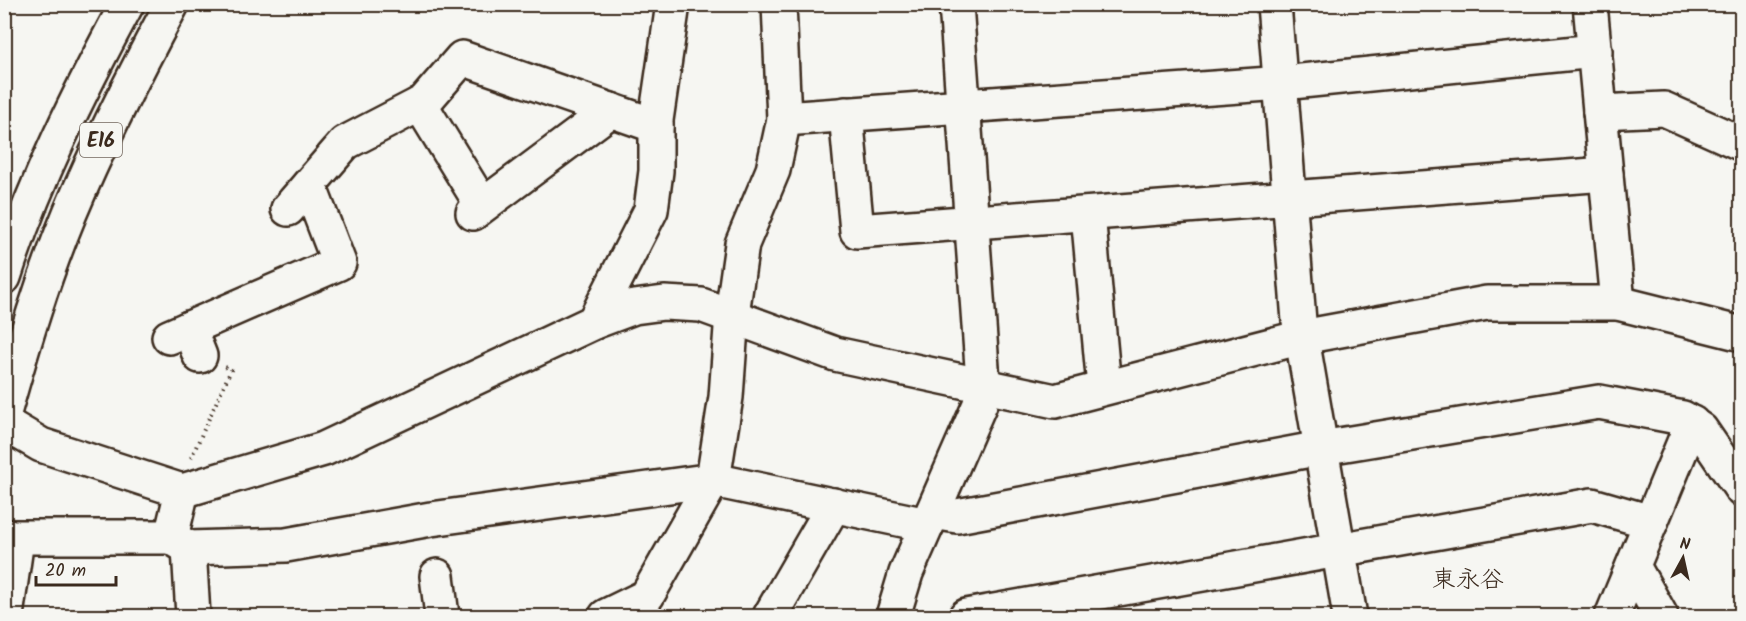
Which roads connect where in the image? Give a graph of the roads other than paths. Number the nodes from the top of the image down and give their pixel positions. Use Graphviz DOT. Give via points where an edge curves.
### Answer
graph roads {
  1 [pos="127,4"];
  2 [pos="172,4"];
  3 [pos="779,4"];
  4 [pos="956,4"];
  5 [pos="1274,4"];
  6 [pos="1590,4"];
  7 [pos="672,5"];
  8 [pos="1595,51"];
  9 [pos="1282,83"];
  10 [pos="420,104"];
  11 [pos="962,105"];
  12 [pos="611,110"];
  13 [pos="1600,112"];
  14 [pos="846,114"];
  15 [pos="784,119"];
  16 [pos="656,126"];
  17 [pos="1742,144"];
  18 [pos="1606,174"];
  19 [pos="1290,198"];
  20 [pos="1088,214"];
  21 [pos="971,223"];
  22 [pos="6,273"];
  23 [pos="1618,303"];
  24 [pos="732,314"];
  25 [pos="594,322"];
  26 [pos="1742,334"];
  27 [pos="1302,337"];
  28 [pos="186,340"];
  29 [pos="982,386"];
  30 [pos="1104,387"];
  31 [pos="4,412"];
  32 [pos="4,423"];
  33 [pos="1692,423"];
  34 [pos="1321,448"];
  35 [pos="186,476"];
  36 [pos="713,480"];
  37 [pos="1742,490"];
  38 [pos="834,505"];
  39 [pos="930,518"];
  40 [pos="1651,522"];
  41 [pos="11,538"];
  42 [pos="180,542"];
  43 [pos="1338,550"];
  44 [pos="1633,566"];
  45 [pos="437,576"];
  46 [pos="6,616"];
  47 [pos="193,616"];
  48 [pos="442,616"];
  49 [pos="606,616"];
  50 [pos="770,616"];
  51 [pos="893,616"];
  52 [pos="966,616"];
  53 [pos="1350,616"];
  54 [pos="1612,616"];
  55 [pos="1662,616"];
  1 -- 22 [label="main road, E16" via="68,123"];
  2 -- 31 [label="main road, E16" via="102,140 69,215"];
  3 -- 15 [label="main road"];
  4 -- 11 [label="main road"];
  5 -- 9 [label="main road"];
  6 -- 8 [label="main road"];
  7 -- 16 [label="main road"];
  8 -- 9 [label="main road"];
  8 -- 13 [label="main road"];
  9 -- 11 [label="main road"];
  9 -- 19 [label="main road"];
  10 -- 12 [label="main road" via="462,58"];
  10 -- 12 [label="main road" via="478,209"];
  10 -- 28 [label="main road" via="345,143 299,197 339,263"];
  11 -- 14 [label="main road"];
  11 -- 21 [label="main road"];
  12 -- 16 [label="main road"];
  13 -- 17 [label="main road" via="1664,109"];
  13 -- 18 [label="main road"];
  14 -- 15 [label="main road"];
  14 -- 21 [label="main road" via="857,231"];
  15 -- 24 [label="main road" via="773,170 742,244"];
  16 -- 25 [label="main road" via="657,171 651,210"];
  18 -- 19 [label="main road"];
  18 -- 23 [label="main road"];
  19 -- 20 [label="main road"];
  19 -- 27 [label="main road"];
  20 -- 21 [label="main road"];
  20 -- 30 [label="main road"];
  21 -- 29 [label="main road"];
  23 -- 26 [label="main road"];
  23 -- 27 [label="main road" via="1487,303"];
  24 -- 25 [label="main road" via="702,305 664,303 634,307"];
  24 -- 29 [label="main road" via="835,354"];
  24 -- 36 [label="main road" via="726,397"];
  25 -- 35 [label="main road" via="324,449"];
  27 -- 30 [label="main road"];
  27 -- 34 [label="main road"];
  29 -- 30 [label="main road" via="1055,401"];
  29 -- 39 [label="main road" via="980,404"];
  32 -- 35 [label="main road" via="41,445"];
  33 -- 34 [label="main road" via="1599,402"];
  33 -- 37 [label="main road" via="1701,430"];
  33 -- 40 [label="main road"];
  34 -- 39 [label="main road"];
  34 -- 43 [label="main road"];
  35 -- 42 [label="main road"];
  36 -- 38 [label="main road"];
  36 -- 42 [label="main road" via="432,527 286,545"];
  36 -- 49 [label="main road" via="647,596"];
  38 -- 39 [label="main road"];
  38 -- 50 [label="main road"];
  39 -- 51 [label="main road" via="906,573"];
  40 -- 43 [label="main road" via="1592,505"];
  40 -- 44 [label="main road"];
  41 -- 42 [label="main road"];
  41 -- 46 [label="main road"];
  42 -- 47 [label="main road"];
  43 -- 52 [label="main road"];
  43 -- 53 [label="main road"];
  44 -- 54 [label="main road"];
  44 -- 55 [label="main road"];
  45 -- 48 [label="main road"];
}
